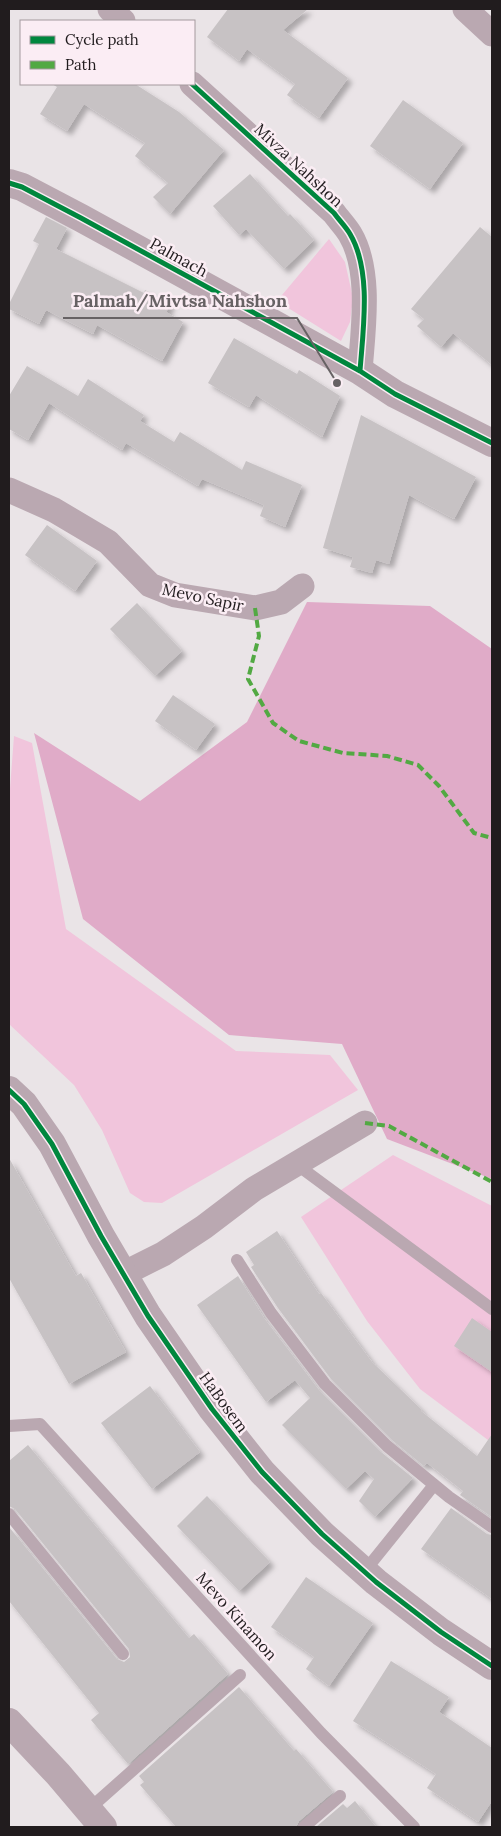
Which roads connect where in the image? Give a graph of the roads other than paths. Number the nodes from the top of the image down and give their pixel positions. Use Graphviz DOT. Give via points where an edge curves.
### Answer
graph roads {
  1 [pos="110,9"];
  2 [pos="465,9"];
  3 [pos="122,20"];
  4 [pos="491,30"];
  5 [pos="193,85"];
  6 [pos="9,183"];
  7 [pos="360,371"];
  8 [pos="492,443"];
  9 [pos="10,495"];
  10 [pos="302,586"];
  11 [pos="9,1090"];
  12 [pos="365,1124"];
  13 [pos="296,1164"];
  14 [pos="237,1260"];
  15 [pos="123,1274"];
  16 [pos="492,1309"];
  17 [pos="9,1426"];
  18 [pos="434,1485"];
  19 [pos="9,1514"];
  20 [pos="492,1527"];
  21 [pos="364,1572"];
  22 [pos="123,1654"];
  23 [pos="492,1666"];
  24 [pos="240,1675"];
  25 [pos="9,1722"];
  26 [pos="340,1796"];
  27 [pos="96,1818"];
  28 [pos="304,1827"];
  29 [pos="414,1827"];
  1 -- 3 [label="street"];
  2 -- 4 [label="street"];
  5 -- 7 [label="street, Mivza Nahshon" via="334,213 351,235 361,265 365,293"];
  6 -- 7 [label="street, Palmach" via="81,218"];
  7 -- 8 [label="street, Palmach" via="395,394"];
  9 -- 10 [label="street, Mevo Sapir" via="54,510 108,542 150,586 175,595 255,608 280,602"];
  11 -- 15 [label="street, HaBosem" via="24,1104 52,1144"];
  12 -- 13 [label="street"];
  13 -- 15 [label="street" via="254,1189 163,1254"];
  13 -- 16 [label="lane"];
  14 -- 18 [label="lane" via="271,1313 324,1384 387,1446"];
  15 -- 21 [label="street, HaBosem" via="212,1409 262,1472"];
  17 -- 29 [label="lane, Mevo Kinamon" via="40,1424 321,1733"];
  18 -- 20 [label="lane"];
  18 -- 21 [label="lane"];
  19 -- 22 [label="lane"];
  21 -- 23 [label="street, HaBosem" via="441,1632"];
  24 -- 27 [label="lane"];
  25 -- 27 [label="street"];
  26 -- 28 [label="lane"];
}
